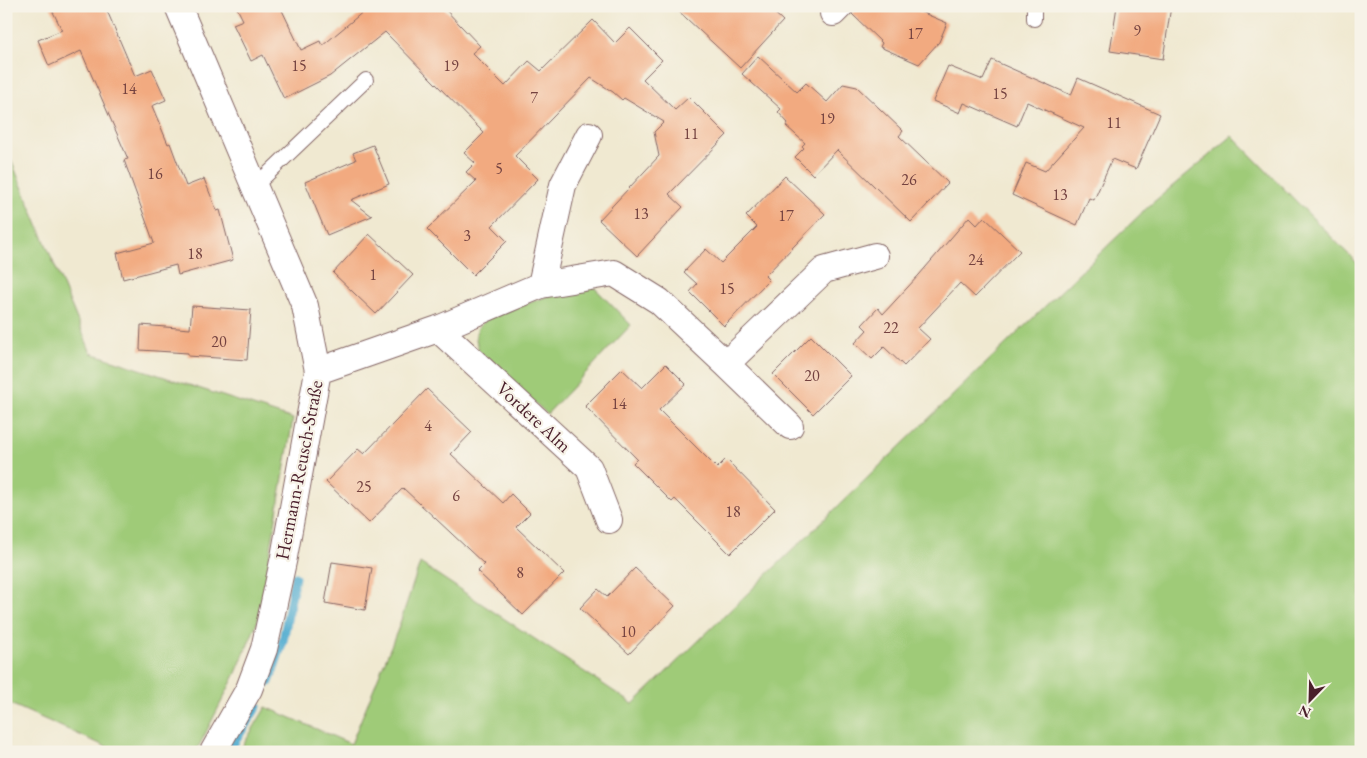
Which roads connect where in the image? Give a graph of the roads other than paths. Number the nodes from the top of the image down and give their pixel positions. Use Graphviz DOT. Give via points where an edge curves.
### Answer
graph roads {
  1 [pos="178,6"];
  2 [pos="366,80"];
  3 [pos="589,135"];
  4 [pos="254,187"];
  5 [pos="875,256"];
  6 [pos="541,285"];
  7 [pos="438,329"];
  8 [pos="726,364"];
  9 [pos="318,370"];
  10 [pos="790,426"];
  11 [pos="609,520"];
  12 [pos="213,752"];
  1 -- 4 [label="street, Hermann-Reusch-Straße"];
  2 -- 4 [label="lane"];
  3 -- 6 [label="street" via="563,185"];
  4 -- 9 [label="street, Hermann-Reusch-Straße" via="306,306"];
  5 -- 8 [label="street" via="824,270"];
  6 -- 7 [label="street"];
  6 -- 8 [label="street" via="614,273 659,301"];
  7 -- 9 [label="street"];
  7 -- 11 [label="street, Vordere Alm" via="589,468"];
  8 -- 10 [label="street"];
  9 -- 12 [label="street, Hermann-Reusch-Straße" via="264,649 249,689"];
}
